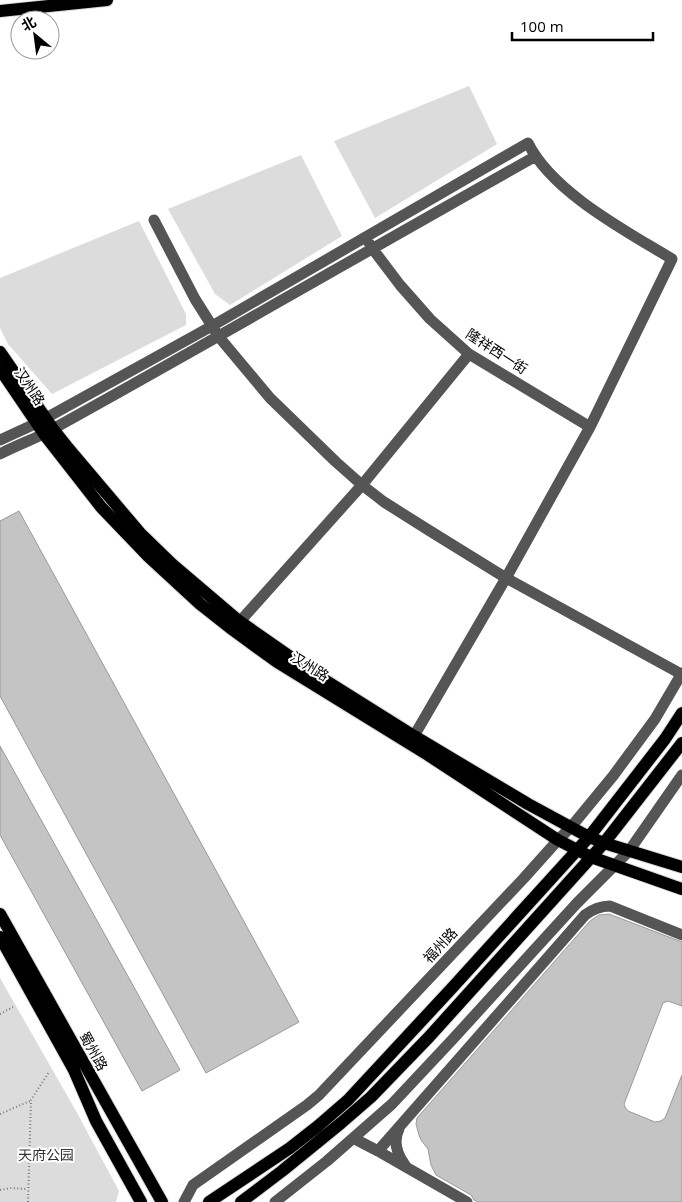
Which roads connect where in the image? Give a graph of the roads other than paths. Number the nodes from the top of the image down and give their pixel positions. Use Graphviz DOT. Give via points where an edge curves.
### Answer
graph roads {
  1 [pos="107,0"];
  2 [pos="0,11"];
  3 [pos="536,156"];
  4 [pos="154,220"];
  5 [pos="366,237"];
  6 [pos="372,248"];
  7 [pos="212,326"];
  8 [pos="219,337"];
  9 [pos="0,352"];
  10 [pos="469,354"];
  11 [pos="0,369"];
  12 [pos="45,426"];
  13 [pos="590,427"];
  14 [pos="0,440"];
  15 [pos="0,454"];
  16 [pos="362,485"];
  17 [pos="506,578"];
  18 [pos="236,626"];
  19 [pos="682,674"];
  20 [pos="682,713"];
  21 [pos="414,736"];
  22 [pos="682,743"];
  23 [pos="682,775"];
  24 [pos="571,827"];
  25 [pos="589,837"];
  26 [pos="558,840"];
  27 [pos="604,843"];
  28 [pos="576,850"];
  29 [pos="629,851"];
  30 [pos="591,857"];
  31 [pos="614,866"];
  32 [pos="682,867"];
  33 [pos="682,889"];
  34 [pos="0,914"];
  35 [pos="682,934"];
  36 [pos="0,937"];
  37 [pos="401,1125"];
  38 [pos="353,1138"];
  39 [pos="378,1150"];
  40 [pos="406,1166"];
  41 [pos="141,1202"];
  42 [pos="162,1202"];
  43 [pos="184,1202"];
  44 [pos="209,1202"];
  45 [pos="241,1202"];
  46 [pos="275,1202"];
  47 [pos="467,1202"];
  1 -- 2 [label="main road"];
  3 -- 5 [label="street" via="528,143"];
  3 -- 6 [label="street"];
  3 -- 13 [label="street" via="554,178 590,208 672,259"];
  4 -- 7 [label="street"];
  5 -- 6 [label="street, 隆祥西一街"];
  5 -- 7 [label="street"];
  6 -- 8 [label="street"];
  6 -- 10 [label="street, 隆祥西一街" via="430,319"];
  7 -- 8 [label="street"];
  7 -- 12 [label="street"];
  8 -- 12 [label="street"];
  8 -- 16 [label="street" via="270,398"];
  9 -- 12 [label="main road, 汉州路"];
  10 -- 13 [label="street, 隆祥西一街"];
  10 -- 16 [label="street"];
  11 -- 12 [label="main road, 汉州路"];
  12 -- 14 [label="street"];
  12 -- 15 [label="street"];
  12 -- 18 [label="main road, 汉州路" via="140,533"];
  13 -- 17 [label="street"];
  16 -- 17 [label="street"];
  16 -- 18 [label="street"];
  17 -- 19 [label="street"];
  17 -- 21 [label="street"];
  18 -- 21 [label="main road, 汉州路"];
  18 -- 26 [label="main road, 汉州路" via="277,662"];
  19 -- 24 [label="street, 福州路" via="655,719"];
  20 -- 25 [label="main road"];
  21 -- 24 [label="main road, 汉州路"];
  22 -- 27 [label="main road"];
  23 -- 29 [label="street"];
  24 -- 25 [label="main road, 汉州路"];
  24 -- 26 [label="street, 福州路"];
  25 -- 27 [label="main road, 汉州路"];
  25 -- 28 [label="main road"];
  26 -- 28 [label="main road, 汉州路"];
  26 -- 43 [label="street, 福州路" via="319,1094 193,1184"];
  27 -- 29 [label="main road, 汉州路"];
  27 -- 30 [label="main road"];
  28 -- 30 [label="main road, 汉州路"];
  28 -- 44 [label="main road" via="348,1100 290,1148"];
  29 -- 31 [label="street"];
  29 -- 32 [label="main road, 汉州路"];
  30 -- 31 [label="main road, 汉州路"];
  30 -- 45 [label="main road" via="371,1097"];
  31 -- 33 [label="main road, 汉州路"];
  31 -- 38 [label="street" via="392,1104"];
  34 -- 42 [label="main road, 蜀州路"];
  35 -- 37 [label="street" via="610,906 590,911"];
  36 -- 41 [label="main road, 蜀州路" via="74,1070 96,1120"];
  37 -- 39 [label="street"];
  37 -- 40 [label="street" via="396,1142 399,1157"];
  38 -- 39 [label="street"];
  38 -- 46 [label="street"];
  39 -- 40 [label="street"];
  40 -- 47 [label="street"];
}
